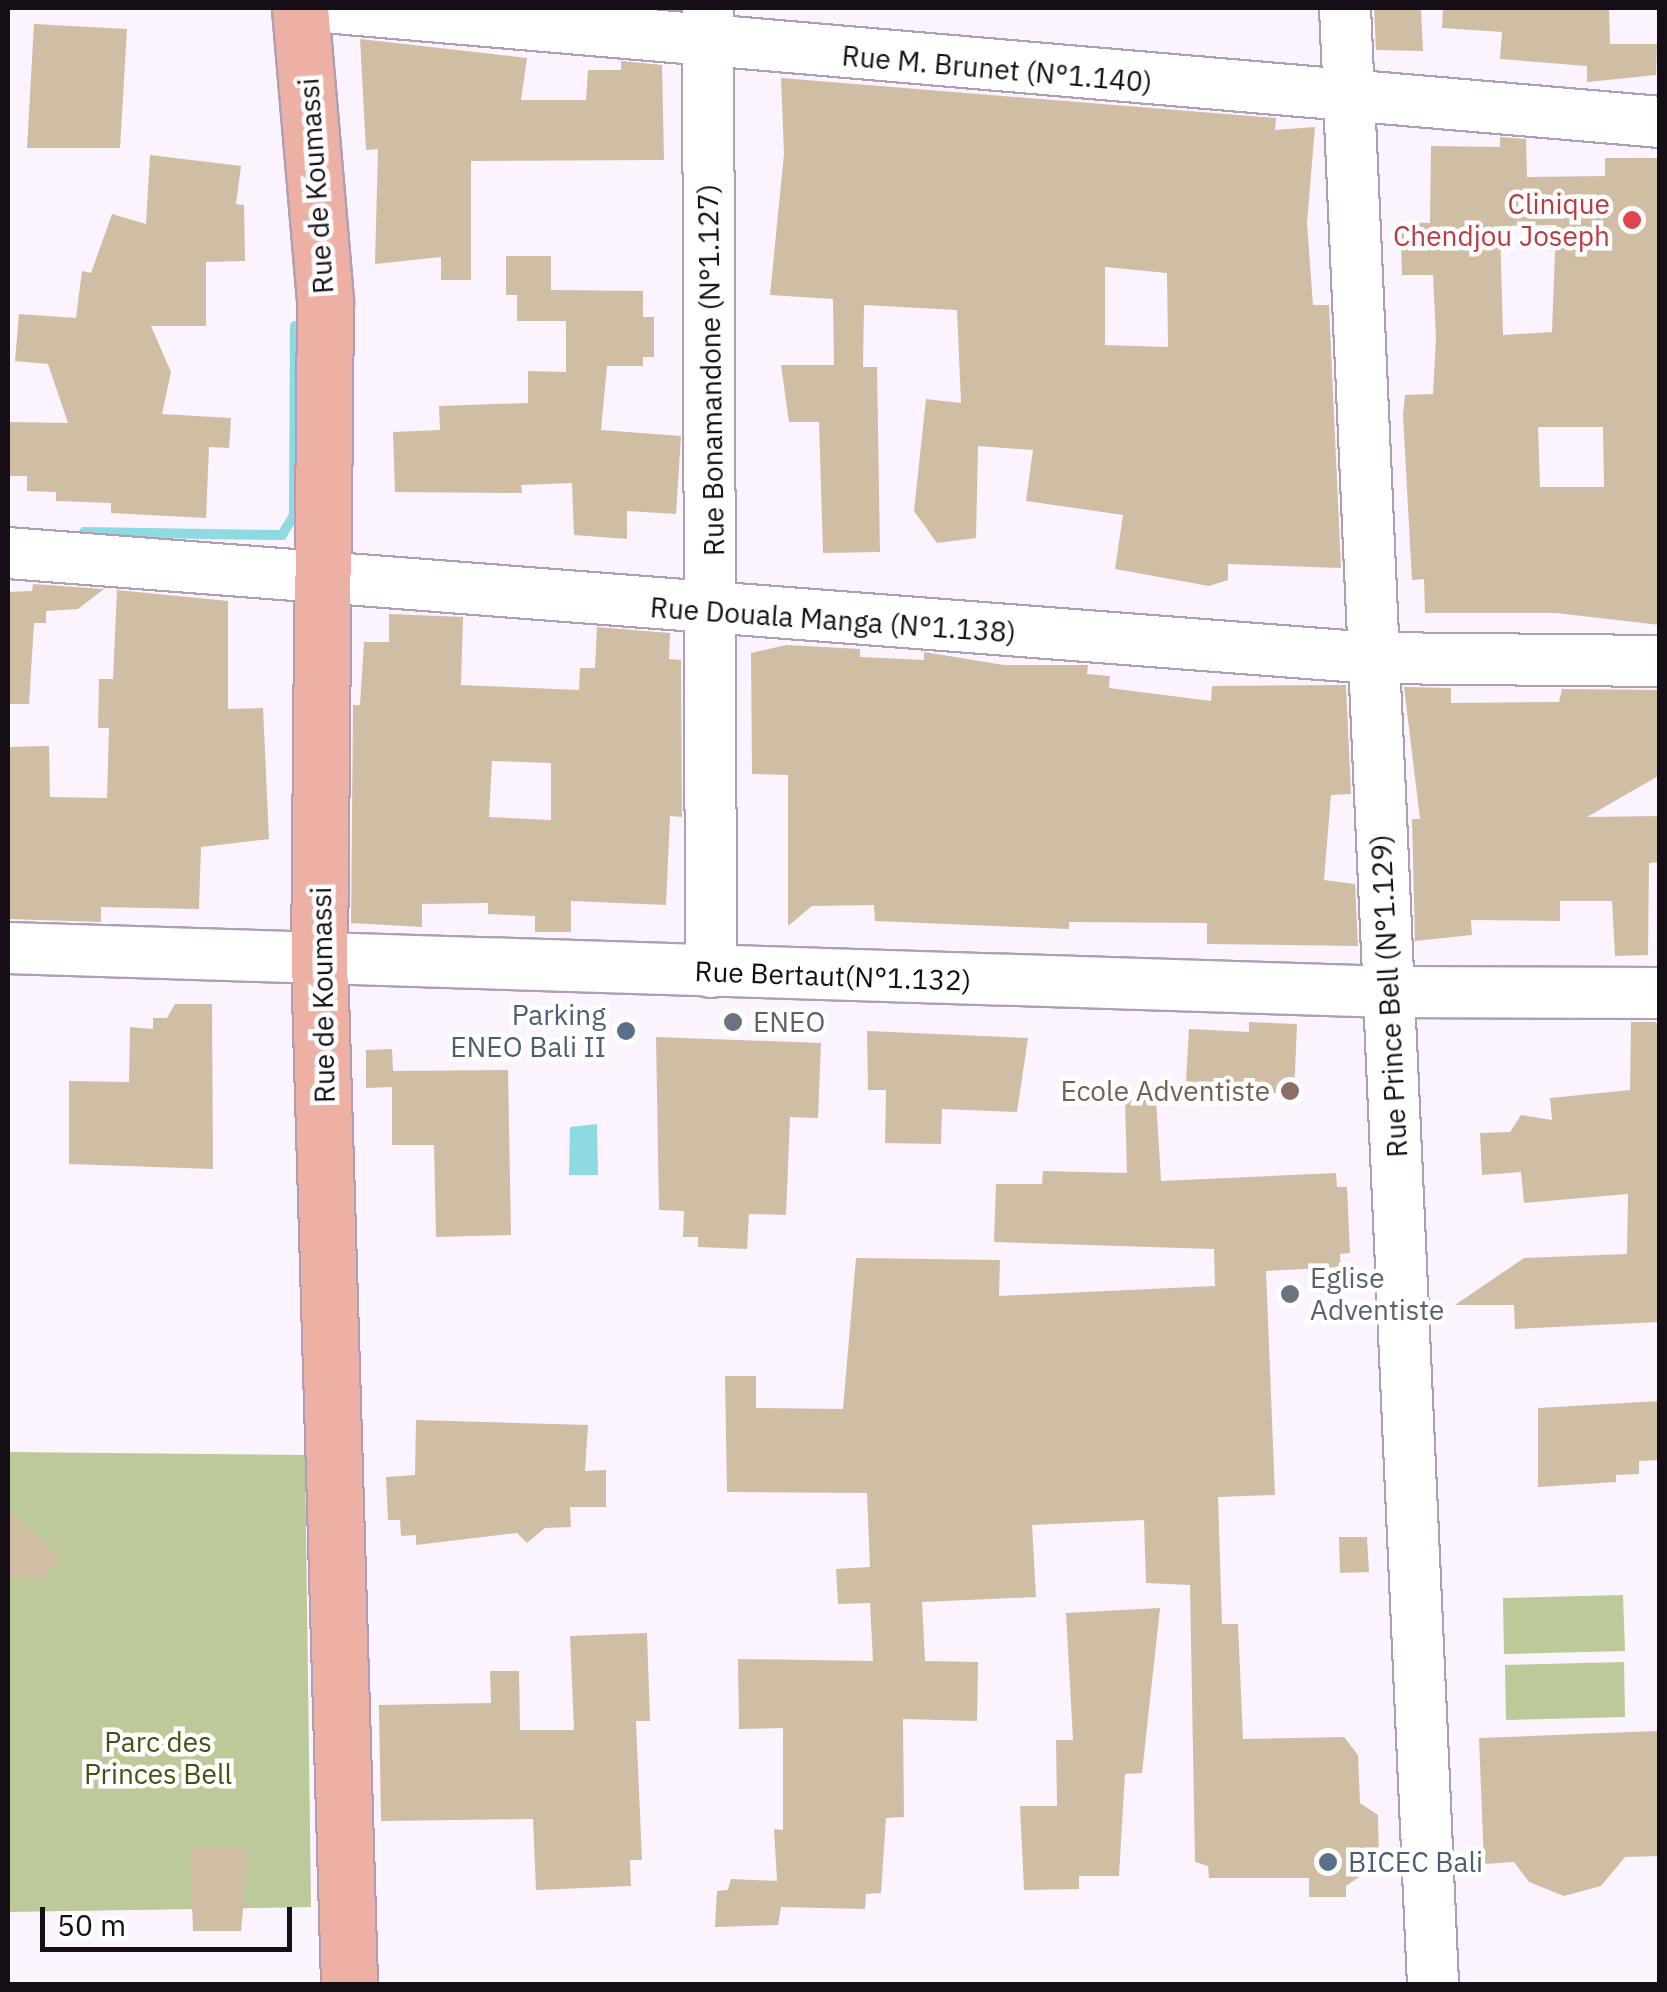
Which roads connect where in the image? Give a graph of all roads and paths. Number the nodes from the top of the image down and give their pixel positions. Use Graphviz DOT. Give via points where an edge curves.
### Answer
graph roads {
  1 [pos="300,8"];
  2 [pos="336,8"];
  3 [pos="1345,8"];
  4 [pos="708,25"];
  5 [pos="1351,100"];
  6 [pos="1660,122"];
  7 [pos="8,553"];
  8 [pos="322,580"];
  9 [pos="714,612"];
  10 [pos="1374,658"];
  11 [pos="1660,661"];
  12 [pos="8,948"];
  13 [pos="319,960"];
  14 [pos="711,972"];
  15 [pos="1389,992"];
  16 [pos="1660,993"];
  17 [pos="349,1984"];
  18 [pos="1433,1984"];
  1 -- 8 [label="main road, Rue de Koumassi" via="322,213"];
  2 -- 4 [label="street, Rue M. Brunet (N°1.140)"];
  3 -- 5 [label="street, Rue Prince Bell (N°1.129)"];
  4 -- 5 [label="street, Rue M. Brunet (N°1.140)"];
  4 -- 9 [label="street, Rue Bonamandone (N°1.127)"];
  5 -- 6 [label="street, Rue M. Brunet (N°1.140)"];
  5 -- 10 [label="street, Rue Prince Bell (N°1.129)"];
  7 -- 8 [label="street, Rue Douala Manga (N°1.138)"];
  8 -- 9 [label="street, Rue Douala Manga (N°1.138)"];
  8 -- 13 [label="main road, Rue de Koumassi"];
  9 -- 10 [label="street, Rue Douala Manga (N°1.138)"];
  9 -- 14 [label="street, Rue Bonamandone (N°1.127)"];
  10 -- 11 [label="street, Rue Douala Manga (N°1.138)"];
  10 -- 15 [label="street, Rue Prince Bell (N°1.129)"];
  12 -- 13 [label="street, Rue Bertaut(N°1.132)"];
  13 -- 14 [label="street, Rue Bertaut(N°1.132)"];
  13 -- 17 [label="main road, Rue de Koumassi"];
  14 -- 15 [label="street, Rue Bertaut(N°1.132)"];
  15 -- 16 [label="street, Rue Bertaut(N°1.132)"];
  15 -- 18 [label="street, Rue Prince Bell (N°1.129)"];
}
